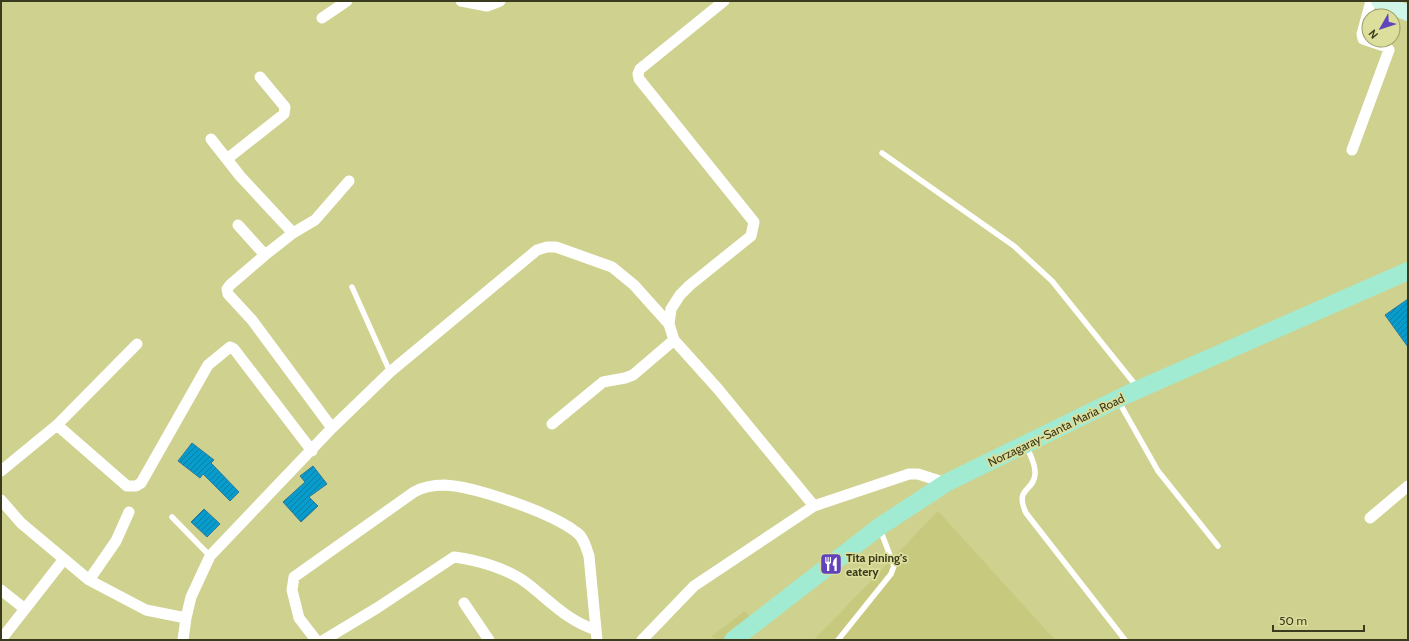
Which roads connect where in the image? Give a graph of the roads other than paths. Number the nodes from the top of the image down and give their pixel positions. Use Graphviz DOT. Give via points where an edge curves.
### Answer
graph roads {
  1 [pos="347,1"];
  2 [pos="461,1"];
  3 [pos="500,1"];
  4 [pos="724,1"];
  5 [pos="1371,1"];
  6 [pos="1379,1"];
  7 [pos="1408,13"];
  8 [pos="322,18"];
  9 [pos="260,77"];
  10 [pos="211,140"];
  11 [pos="1352,150"];
  12 [pos="882,153"];
  13 [pos="227,160"];
  14 [pos="349,182"];
  15 [pos="238,225"];
  16 [pos="293,233"];
  17 [pos="265,255"];
  18 [pos="1408,271"];
  19 [pos="352,287"];
  20 [pos="669,324"];
  21 [pos="674,340"];
  22 [pos="137,344"];
  23 [pos="390,372"];
  24 [pos="1140,390"];
  25 [pos="1117,399"];
  26 [pos="552,424"];
  27 [pos="57,425"];
  28 [pos="332,428"];
  29 [pos="1026,445"];
  30 [pos="312,451"];
  31 [pos="1,471"];
  32 [pos="946,483"];
  33 [pos="1408,486"];
  34 [pos="1,500"];
  35 [pos="814,506"];
  36 [pos="129,512"];
  37 [pos="172,517"];
  38 [pos="1370,518"];
  39 [pos="879,527"];
  40 [pos="1218,546"];
  41 [pos="210,556"];
  42 [pos="64,559"];
  43 [pos="89,580"];
  44 [pos="1,590"];
  45 [pos="464,603"];
  46 [pos="25,609"];
  47 [pos="186,618"];
  48 [pos="597,635"];
  49 [pos="3,637"];
  50 [pos="183,640"];
  51 [pos="316,640"];
  52 [pos="324,640"];
  53 [pos="489,640"];
  54 [pos="642,640"];
  55 [pos="733,640"];
  56 [pos="838,640"];
  57 [pos="1125,640"];
  1 -- 8 [label="street"];
  2 -- 3 [label="street" via="487,6"];
  4 -- 20 [label="street" via="640,69 638,74 639,79 754,222 751,236 680,295 671,309"];
  5 -- 11 [label="street" via="1362,34 1363,39 1389,50"];
  6 -- 7 [label="main road"];
  9 -- 13 [label="street" via="285,107 284,114"];
  10 -- 13 [label="street"];
  12 -- 24 [label="lane" via="1014,246 1031,261 1052,281"];
  13 -- 16 [label="street"];
  14 -- 16 [label="street" via="315,220"];
  15 -- 17 [label="street"];
  16 -- 17 [label="street"];
  17 -- 28 [label="street" via="230,285 227,289 228,294 252,320"];
  18 -- 24 [label="main road, Norzagaray-Santa Maria Road"];
  19 -- 23 [label="lane"];
  20 -- 21 [label="street"];
  20 -- 23 [label="street" via="634,285 612,267 556,247 547,247 537,250"];
  21 -- 26 [label="street" via="633,375 603,382"];
  21 -- 35 [label="street" via="718,389"];
  22 -- 27 [label="street"];
  23 -- 28 [label="street"];
  24 -- 25 [label="main road, Norzagaray-Santa Maria Road"];
  25 -- 29 [label="main road, Norzagaray-Santa Maria Road"];
  25 -- 40 [label="lane" via="1158,471"];
  27 -- 30 [label="street" via="127,486 136,486 141,483 208,365 230,347"];
  27 -- 31 [label="street"];
  28 -- 30 [label="street"];
  29 -- 32 [label="main road, Norzagaray-Santa Maria Road"];
  29 -- 57 [label="lane" via="1036,473 1022,496 1021,502 1026,513"];
  30 -- 41 [label="street"];
  32 -- 35 [label="street" via="918,474 909,474"];
  32 -- 39 [label="main road, Norzagaray-Santa Maria Road"];
  33 -- 38 [label="street"];
  34 -- 42 [label="street" via="21,523"];
  35 -- 54 [label="street" via="694,586"];
  36 -- 43 [label="street" via="116,541"];
  37 -- 41 [label="lane"];
  39 -- 55 [label="main road, Norzagaray-Santa Maria Road"];
  39 -- 56 [label="lane" via="894,566 891,574"];
  41 -- 47 [label="street" via="194,590"];
  42 -- 43 [label="street"];
  42 -- 46 [label="street"];
  43 -- 47 [label="street" via="146,610"];
  44 -- 46 [label="street"];
  45 -- 53 [label="street"];
  46 -- 49 [label="street"];
  47 -- 50 [label="street"];
  48 -- 51 [label="street" via="589,556 585,543 577,532 527,507 445,485 414,492 294,577 292,590 299,618"];
  48 -- 52 [label="street" via="547,602 518,577 496,568 454,557"];
}
